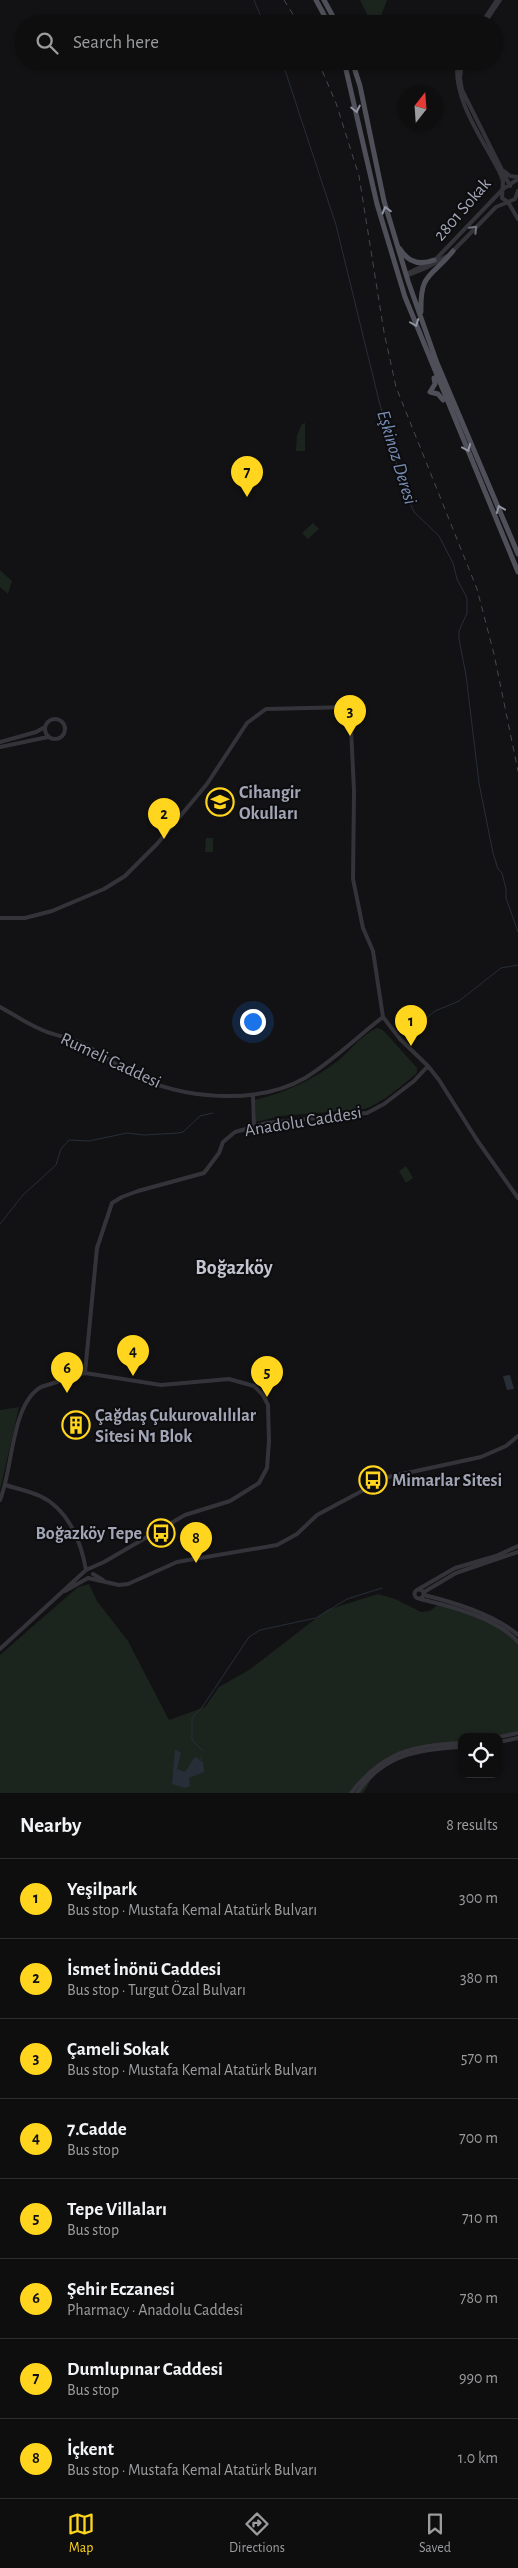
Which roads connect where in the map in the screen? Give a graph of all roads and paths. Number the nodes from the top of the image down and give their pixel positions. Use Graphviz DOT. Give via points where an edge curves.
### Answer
graph roads {
  1 [pos="316,0"];
  2 [pos="324,0"];
  3 [pos="498,0"];
  4 [pos="324,15"];
  5 [pos="332,15"];
  6 [pos="488,15"];
  7 [pos="346,70"];
  8 [pos="355,70"];
  9 [pos="458,70"];
  10 [pos="460,70"];
  11 [pos="504,171"];
  12 [pos="518,178"];
  13 [pos="510,186"];
  14 [pos="503,189"];
  15 [pos="518,193"];
  16 [pos="508,202"];
  17 [pos="518,202"];
  18 [pos="518,219"];
  19 [pos="382,221"];
  20 [pos="396,243"];
  21 [pos="453,252"];
  22 [pos="434,260"];
  23 [pos="405,275"];
  24 [pos="402,286"];
  25 [pos="421,318"];
  26 [pos="425,348"];
  27 [pos="447,385"];
  28 [pos="441,388"];
  29 [pos="454,420"];
  30 [pos="518,554"];
  31 [pos="518,572"];
  32 [pos="45,727"];
  33 [pos="48,737"];
  34 [pos="0,742"];
  35 [pos="0,747"];
  36 [pos="0,918"];
  37 [pos="0,1007"];
  38 [pos="382,1016"];
  39 [pos="428,1066"];
  40 [pos="253,1096"];
  41 [pos="254,1125"];
  42 [pos="518,1198"];
  43 [pos="85,1373"];
  44 [pos="518,1436"];
  45 [pos="6,1485"];
  46 [pos="0,1500"];
  47 [pos="518,1546"];
  48 [pos="518,1552"];
  49 [pos="104,1562"];
  50 [pos="87,1570"];
  51 [pos="93,1573"];
  52 [pos="88,1578"];
  53 [pos="128,1584"];
  54 [pos="431,1586"];
  55 [pos="417,1590"];
  56 [pos="424,1594"];
  57 [pos="57,1596"];
  58 [pos="434,1598"];
  59 [pos="420,1599"];
  60 [pos="518,1635"];
  61 [pos="518,1642"];
  62 [pos="0,1649"];
  63 [pos="518,1733"];
  64 [pos="503,1736"];
  65 [pos="518,1738"];
  66 [pos="503,1741"];
  67 [pos="458,1743"];
  68 [pos="458,1747"];
  69 [pos="351,1793"];
  70 [pos="357,1793"];
  1 -- 4 [label="main road"];
  2 -- 5 [label="main road"];
  3 -- 6 [label="street"];
  7 -- 19 [label="main road, one-way"];
  20 -- 8 [label="main road, one-way"];
  9 -- 14 [label="street, 2801 Sokak" via="459,93 500,172"];
  10 -- 11 [label="street" via="462,90"];
  11 -- 12 [label="street"];
  11 -- 13 [label="street"];
  12 -- 13 [label="street"];
  13 -- 14 [label="street"];
  13 -- 15 [label="street"];
  14 -- 16 [label="street" via="501,196"];
  14 -- 22 [label="street, 2801 Sokak"];
  15 -- 16 [label="street" via="513,201"];
  15 -- 17 [label="street"];
  16 -- 18 [label="street"];
  21 -- 16 [label="street, 2801 Sokak, one-way" via="496,207"];
  19 -- 23 [label="main road"];
  19 -- 24 [label="main road"];
  20 -- 22 [label="main road" via="409,260 418,263"];
  20 -- 23 [label="main road"];
  21 -- 23 [label="street, 2801 Sokak" via="426,268"];
  21 -- 25 [label="main road" via="424,282 420,299"];
  22 -- 23 [label="street, 2801 Sokak"];
  23 -- 24 [label="main road"];
  23 -- 25 [label="main road"];
  24 -- 26 [label="main road, one-way"];
  25 -- 27 [label="main road"];
  26 -- 28 [label="main road"];
  26 -- 29 [label="main road" via="436,382 430,392 440,396"];
  27 -- 28 [label="main road"];
  30 -- 27 [label="main road, one-way"];
  28 -- 29 [label="main road"];
  29 -- 31 [label="main road, one-way"];
  32 -- 33 [label="street"];
  32 -- 33 [label="street" via="54,720 65,726 61,738 54,740"];
  32 -- 34 [label="street"];
  33 -- 35 [label="street"];
  36 -- 38 [label="street" via="25,918 52,911 126,876 207,784 247,723 266,709 350,708 354,791 353,879 363,928 373,952"];
  37 -- 40 [label="street, Rumeli Caddesi" via="41,1030 82,1043 133,1074 164,1086 219,1095"];
  38 -- 39 [label="street"];
  38 -- 40 [label="street, Rumeli Caddesi" via="304,1078"];
  39 -- 41 [label="street, Anadolu Caddesi" via="384,1104 367,1113"];
  39 -- 42 [label="street"];
  40 -- 41 [label="street"];
  41 -- 43 [label="street, Anadolu Caddesi" via="228,1136 204,1173 138,1191 112,1203 97,1248"];
  43 -- 45 [label="street" via="41,1387 29,1396 20,1415"];
  43 -- 49 [label="street" via="161,1385 209,1379 241,1380 261,1392 269,1411 267,1468 259,1483 230,1501 185,1515"];
  44 -- 53 [label="street" via="501,1449 475,1459 388,1477 317,1515 297,1534 277,1545 177,1562"];
  45 -- 46 [label="street"];
  45 -- 50 [label="street" via="41,1496 54,1506 78,1536"];
  47 -- 55 [label="street" via="456,1568"];
  48 -- 54 [label="street" via="456,1573"];
  49 -- 50 [label="street"];
  49 -- 51 [label="street"];
  50 -- 51 [label="street"];
  50 -- 52 [label="street"];
  50 -- 57 [label="street"];
  51 -- 52 [label="street"];
  51 -- 53 [label="street" via="103,1580"];
  52 -- 53 [label="street" via="110,1584"];
  52 -- 57 [label="street"];
  54 -- 56 [label="street"];
  54 -- 58 [label="street" via="430,1593"];
  55 -- 56 [label="street"];
  55 -- 59 [label="street" via="415,1596"];
  56 -- 58 [label="street"];
  56 -- 59 [label="street"];
  57 -- 62 [label="street"];
  58 -- 60 [label="street" via="478,1613"];
  59 -- 61 [label="street" via="482,1620 507,1632"];
  63 -- 64 [label="street"];
  65 -- 66 [label="street"];
  67 -- 69 [label="street" via="432,1744 403,1751 374,1767"];
  68 -- 70 [label="street" via="426,1750 386,1764 368,1776"];
}
